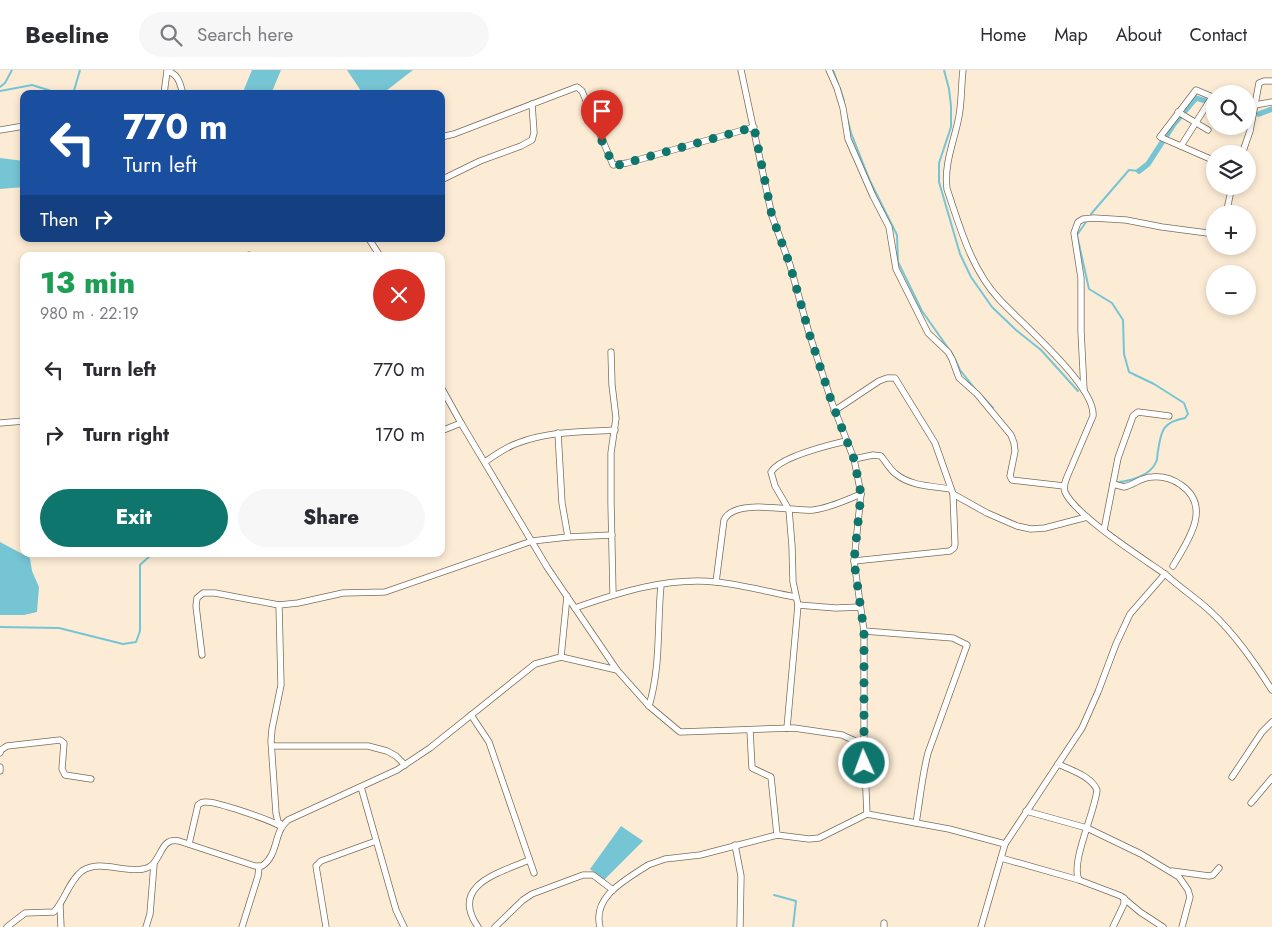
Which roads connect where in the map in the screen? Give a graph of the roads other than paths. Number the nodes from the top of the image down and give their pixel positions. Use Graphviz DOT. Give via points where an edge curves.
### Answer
graph roads {
  1 [pos="741,70"];
  2 [pos="829,70"];
  3 [pos="963,70"];
  4 [pos="167,71"];
  5 [pos="1272,81"];
  6 [pos="165,90"];
  7 [pos="182,90"];
  8 [pos="1206,94"];
  9 [pos="1256,99"];
  10 [pos="1272,102"];
  11 [pos="532,104"];
  12 [pos="1256,108"];
  13 [pos="1206,109"];
  14 [pos="1178,112"];
  15 [pos="1196,123"];
  16 [pos="20,127"];
  17 [pos="754,127"];
  18 [pos="1206,129"];
  19 [pos="0,130"];
  20 [pos="445,136"];
  21 [pos="1182,146"];
  22 [pos="1206,158"];
  23 [pos="445,178"];
  24 [pos="1206,233"];
  25 [pos="611,352"];
  26 [pos="1084,392"];
  27 [pos="445,393"];
  28 [pos="834,411"];
  29 [pos="1169,416"];
  30 [pos="20,421"];
  31 [pos="0,423"];
  32 [pos="461,423"];
  33 [pos="445,429"];
  34 [pos="615,430"];
  35 [pos="558,433"];
  36 [pos="846,441"];
  37 [pos="854,459"];
  38 [pos="485,462"];
  39 [pos="1112,484"];
  40 [pos="1064,486"];
  41 [pos="951,492"];
  42 [pos="861,494"];
  43 [pos="789,510"];
  44 [pos="1087,517"];
  45 [pos="1104,530"];
  46 [pos="612,535"];
  47 [pos="568,536"];
  48 [pos="532,541"];
  49 [pos="854,561"];
  50 [pos="1173,566"];
  51 [pos="1165,574"];
  52 [pos="716,582"];
  53 [pos="661,585"];
  54 [pos="613,594"];
  55 [pos="567,596"];
  56 [pos="795,597"];
  57 [pos="279,605"];
  58 [pos="798,605"];
  59 [pos="860,607"];
  60 [pos="575,608"];
  61 [pos="864,631"];
  62 [pos="202,655"];
  63 [pos="562,656"];
  64 [pos="617,670"];
  65 [pos="1271,687"];
  66 [pos="649,706"];
  67 [pos="471,715"];
  68 [pos="1272,722"];
  69 [pos="787,728"];
  70 [pos="750,730"];
  71 [pos="272,746"];
  72 [pos="864,746"];
  73 [pos="0,753"];
  74 [pos="1058,764"];
  75 [pos="405,765"];
  76 [pos="0,767"];
  77 [pos="0,771"];
  78 [pos="1232,777"];
  79 [pos="1272,778"];
  80 [pos="91,779"];
  81 [pos="361,787"];
  82 [pos="1251,803"];
  83 [pos="1026,811"];
  84 [pos="866,814"];
  85 [pos="916,823"];
  86 [pos="282,826"];
  87 [pos="1088,828"];
  88 [pos="777,835"];
  89 [pos="376,841"];
  90 [pos="189,844"];
  91 [pos="1005,844"];
  92 [pos="735,846"];
  93 [pos="1001,858"];
  94 [pos="529,860"];
  95 [pos="154,864"];
  96 [pos="259,867"];
  97 [pos="1219,868"];
  98 [pos="1170,871"];
  99 [pos="534,873"];
  100 [pos="1079,880"];
  101 [pos="613,890"];
  102 [pos="1124,898"];
  103 [pos="60,905"];
  104 [pos="7,927"];
  105 [pos="61,927"];
  106 [pos="146,927"];
  107 [pos="242,927"];
  108 [pos="326,927"];
  109 [pos="404,927"];
  110 [pos="478,927"];
  111 [pos="495,927"];
  112 [pos="600,927"];
  113 [pos="740,927"];
  114 [pos="981,927"];
  115 [pos="1113,927"];
  116 [pos="1163,927"];
  117 [pos="1182,927"];
  1 -- 17 [label="street"];
  2 -- 40 [label="street" via="844,108 848,139 889,227 896,269 928,333 948,352 962,382 977,394 1011,435 1015,452 1010,473 1012,480"];
  3 -- 26 [label="street" via="959,119 947,161 946,189 967,247 983,279 998,299 1066,366"];
  4 -- 6 [label="street"];
  4 -- 7 [label="street" via="178,77"];
  5 -- 9 [label="street" via="1259,83"];
  8 -- 14 [label="street" via="1196,90"];
  10 -- 12 [label="street"];
  11 -- 17 [label="street" via="572,88 580,88 614,165"];
  11 -- 20 [label="street"];
  11 -- 23 [label="street" via="532,140"];
  13 -- 15 [label="street"];
  14 -- 15 [label="street"];
  14 -- 21 [label="street" via="1160,137"];
  15 -- 18 [label="street"];
  15 -- 21 [label="street"];
  16 -- 19 [label="street"];
  17 -- 28 [label="street" via="772,216"];
  21 -- 22 [label="street"];
  24 -- 26 [label="street" via="1126,220 1094,218 1078,222 1074,233 1081,278"];
  25 -- 34 [label="street"];
  26 -- 40 [label="street" via="1094,416"];
  27 -- 32 [label="street"];
  28 -- 36 [label="street"];
  28 -- 41 [label="street" via="879,381 895,378 935,443"];
  29 -- 39 [label="street" via="1138,412 1133,416"];
  30 -- 31 [label="street"];
  32 -- 33 [label="street"];
  32 -- 38 [label="street"];
  34 -- 35 [label="street"];
  34 -- 46 [label="street" via="611,453"];
  35 -- 38 [label="street" via="519,443"];
  35 -- 47 [label="street" via="562,503"];
  36 -- 37 [label="street"];
  36 -- 43 [label="street" via="806,452 773,468 771,475"];
  37 -- 41 [label="street" via="881,456 900,478"];
  37 -- 42 [label="street"];
  38 -- 48 [label="street"];
  39 -- 45 [label="street"];
  39 -- 50 [label="street" via="1124,487 1142,479 1164,477 1187,489 1193,497 1196,505 1194,527"];
  40 -- 44 [label="street" via="1066,493"];
  41 -- 44 [label="street" via="987,513 1031,529"];
  41 -- 49 [label="street" via="955,544 950,551"];
  42 -- 43 [label="street" via="826,508"];
  42 -- 49 [label="street"];
  43 -- 52 [label="street" via="760,506 725,517"];
  43 -- 56 [label="street"];
  44 -- 45 [label="street"];
  45 -- 51 [label="street"];
  46 -- 47 [label="street"];
  46 -- 54 [label="street"];
  47 -- 48 [label="street"];
  48 -- 55 [label="street"];
  48 -- 57 [label="street" via="386,592 343,593"];
  49 -- 59 [label="street"];
  51 -- 65 [label="street" via="1228,629"];
  51 -- 74 [label="street" via="1130,614 1082,728"];
  52 -- 53 [label="street"];
  52 -- 56 [label="street"];
  53 -- 54 [label="street"];
  53 -- 66 [label="street" via="658,662"];
  54 -- 60 [label="street"];
  55 -- 60 [label="street"];
  55 -- 63 [label="street"];
  56 -- 58 [label="street"];
  57 -- 62 [label="street" via="203,593 197,598 196,606"];
  57 -- 71 [label="street" via="281,685 272,728"];
  58 -- 59 [label="street"];
  58 -- 69 [label="street"];
  59 -- 61 [label="street"];
  60 -- 64 [label="street"];
  61 -- 72 [label="street"];
  61 -- 85 [label="street" via="952,638 967,645 924,767"];
  63 -- 64 [label="street"];
  63 -- 67 [label="street" via="535,664"];
  64 -- 66 [label="street"];
  66 -- 70 [label="street" via="680,732"];
  67 -- 75 [label="street"];
  67 -- 94 [label="street" via="489,742"];
  68 -- 78 [label="street"];
  69 -- 70 [label="street"];
  69 -- 72 [label="street" via="842,735"];
  70 -- 88 [label="street" via="752,768 771,777"];
  71 -- 75 [label="street" via="368,746 387,751"];
  71 -- 86 [label="street" via="276,813"];
  72 -- 84 [label="street"];
  73 -- 80 [label="street" via="6,746 60,740 64,743 62,769 65,775"];
  74 -- 83 [label="street"];
  74 -- 87 [label="street" via="1089,779 1095,786 1096,796"];
  75 -- 81 [label="street"];
  76 -- 77 [label="street"];
  79 -- 82 [label="street"];
  81 -- 86 [label="street" via="288,820"];
  81 -- 89 [label="street"];
  83 -- 87 [label="street"];
  83 -- 91 [label="street"];
  84 -- 85 [label="street"];
  84 -- 88 [label="street" via="819,838"];
  85 -- 91 [label="street"];
  86 -- 90 [label="street" via="205,802 198,805"];
  86 -- 96 [label="street" via="272,856"];
  87 -- 98 [label="street"];
  87 -- 100 [label="street" via="1076,864"];
  88 -- 92 [label="street"];
  89 -- 108 [label="street" via="321,861 316,866"];
  89 -- 109 [label="street"];
  90 -- 95 [label="street" via="175,840 167,842"];
  90 -- 96 [label="street"];
  91 -- 93 [label="street"];
  92 -- 101 [label="street" via="655,861"];
  92 -- 113 [label="street" via="741,876"];
  93 -- 100 [label="street"];
  93 -- 114 [label="street"];
  94 -- 99 [label="street"];
  94 -- 110 [label="street" via="481,882 473,890 470,906"];
  95 -- 103 [label="street" via="144,869 89,868 76,877"];
  95 -- 106 [label="street"];
  96 -- 107 [label="street"];
  97 -- 98 [label="street" via="1209,876"];
  98 -- 117 [label="street" via="1184,884 1190,897"];
  100 -- 102 [label="street"];
  101 -- 111 [label="street" via="593,875 583,875 532,894"];
  101 -- 112 [label="street" via="600,905"];
  102 -- 115 [label="street"];
  102 -- 116 [label="street"];
  103 -- 104 [label="street" via="52,913 23,914"];
  103 -- 105 [label="street"];
}
